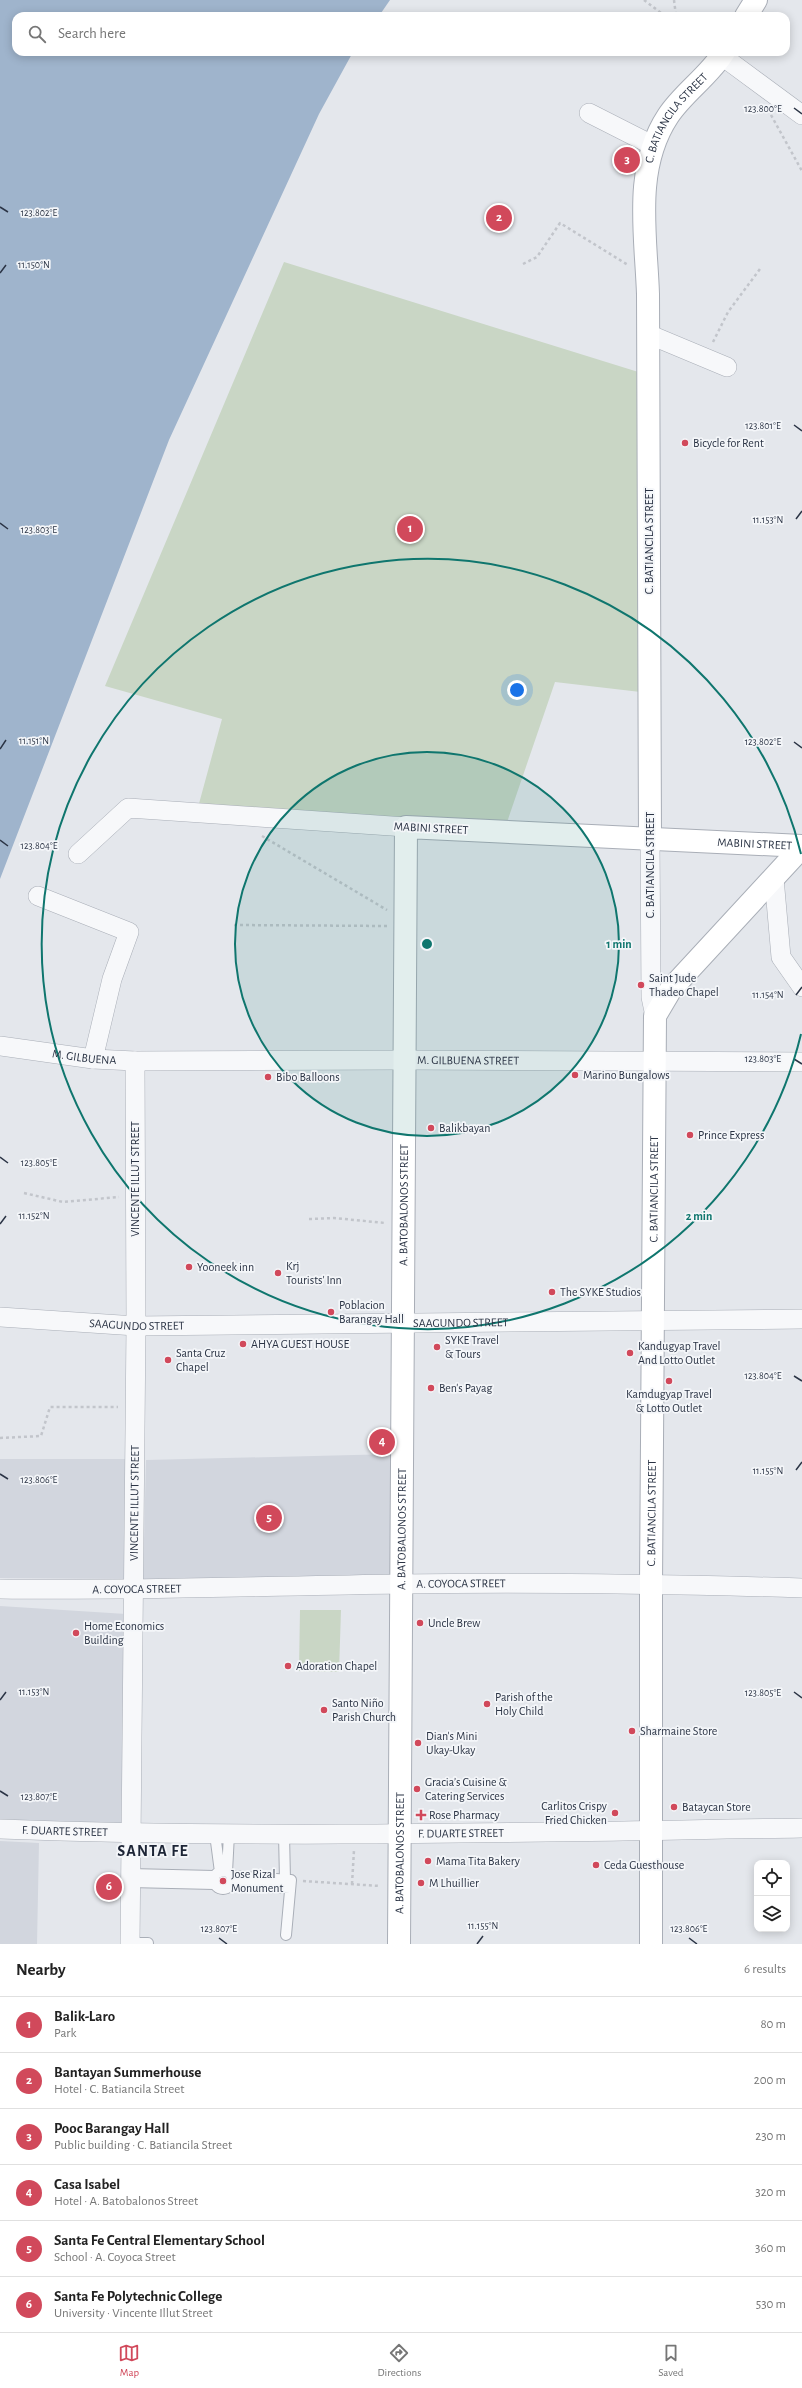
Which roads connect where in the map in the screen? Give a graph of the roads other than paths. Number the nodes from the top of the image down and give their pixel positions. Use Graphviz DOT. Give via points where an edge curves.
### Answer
graph roads {
  1 [pos="756,0"];
  2 [pos="748,12"];
  3 [pos="721,56"];
  4 [pos="726,56"];
  5 [pos="589,113"];
  6 [pos="802,115"];
  7 [pos="654,146"];
  8 [pos="648,334"];
  9 [pos="727,367"];
  10 [pos="406,827"];
  11 [pos="650,839"];
  12 [pos="802,847"];
  13 [pos="78,854"];
  14 [pos="774,878"];
  15 [pos="38,896"];
  16 [pos="802,987"];
  17 [pos="655,1016"];
  18 [pos="0,1046"];
  19 [pos="93,1059"];
  20 [pos="405,1060"];
  21 [pos="135,1061"];
  22 [pos="653,1061"];
  23 [pos="802,1062"];
  24 [pos="0,1317"];
  25 [pos="802,1320"];
  26 [pos="652,1322"];
  27 [pos="403,1324"];
  28 [pos="136,1326"];
  29 [pos="400,1584"];
  30 [pos="651,1584"];
  31 [pos="802,1588"];
  32 [pos="0,1589"];
  33 [pos="133,1589"];
  34 [pos="802,1828"];
  35 [pos="0,1829"];
  36 [pos="651,1830"];
  37 [pos="399,1833"];
  38 [pos="130,1834"];
  39 [pos="222,1834"];
  40 [pos="284,1834"];
  41 [pos="223,1877"];
  42 [pos="130,1878"];
  43 [pos="289,1883"];
  44 [pos="286,1935"];
  45 [pos="136,1944"];
  46 [pos="399,1944"];
  47 [pos="652,1944"];
  1 -- 2 [label="street"];
  3 -- 7 [label="street, C. BATIANCILA STREET" via="668,116"];
  4 -- 6 [label="street"];
  5 -- 7 [label="street"];
  7 -- 8 [label="street, C. BATIANCILA STREET" via="645,185 642,217"];
  8 -- 9 [label="street"];
  8 -- 11 [label="street, C. BATIANCILA STREET"];
  10 -- 11 [label="street, MABINI STREET"];
  10 -- 13 [label="street, MABINI STREET" via="128,808"];
  10 -- 20 [label="street, A. BATOBALONOS STREET"];
  11 -- 12 [label="street, MABINI STREET"];
  11 -- 17 [label="street, C. BATIANCILA STREET" via="651,997"];
  12 -- 14 [label="street"];
  14 -- 16 [label="street" via="781,957"];
  14 -- 17 [label="street" via="671,989"];
  15 -- 19 [label="street" via="129,932 112,980"];
  17 -- 22 [label="street, C. BATIANCILA STREET"];
  18 -- 19 [label="street, M. GILBUENA"];
  19 -- 21 [label="street, M. GILBUENA"];
  20 -- 21 [label="street, M. GILBUENA STREET"];
  20 -- 22 [label="street, M. GILBUENA STREET"];
  20 -- 27 [label="street, A. BATOBALONOS STREET"];
  21 -- 28 [label="street, VINCENTE ILLUT STREET"];
  22 -- 23 [label="street, M. GILBUENA STREET"];
  22 -- 26 [label="street, C. BATIANCILA STREET"];
  24 -- 28 [label="street, SAAGUNDO STREET"];
  25 -- 26 [label="street, SAAGUNDO STREET"];
  26 -- 27 [label="street, SAAGUNDO STREET"];
  26 -- 30 [label="street, C. BATIANCILA STREET"];
  27 -- 28 [label="street, SAAGUNDO STREET"];
  27 -- 29 [label="street, A. BATOBALONOS STREET"];
  28 -- 33 [label="street, VINCENTE ILLUT STREET"];
  29 -- 30 [label="street, A. COYOCA STREET"];
  29 -- 33 [label="street, A. COYOCA STREET"];
  29 -- 37 [label="street, A. BATOBALONOS STREET"];
  30 -- 31 [label="street, A. COYOCA STREET"];
  30 -- 36 [label="street, C. BATIANCILA STREET"];
  32 -- 33 [label="street, A. COYOCA STREET"];
  33 -- 38 [label="street, VINCENTE ILLUT STREET"];
  34 -- 36 [label="street, F. DUARTE STREET"];
  35 -- 38 [label="street, F. DUARTE STREET"];
  36 -- 37 [label="street, F. DUARTE STREET"];
  36 -- 47 [label="street, C. BATIANCILA STREET"];
  37 -- 40 [label="street, F. DUARTE STREET"];
  37 -- 46 [label="street, A. BATOBALONOS STREET"];
  38 -- 39 [label="street, F. DUARTE STREET"];
  38 -- 42 [label="street, VINCENTE ILLUT STREET"];
  39 -- 40 [label="street, F. DUARTE STREET"];
  39 -- 41 [label="lane"];
  40 -- 43 [label="lane"];
  41 -- 42 [label="lane"];
  41 -- 43 [label="lane"];
  42 -- 45 [label="street, VINCENTE ILLUT STREET"];
  43 -- 44 [label="lane"];
}
